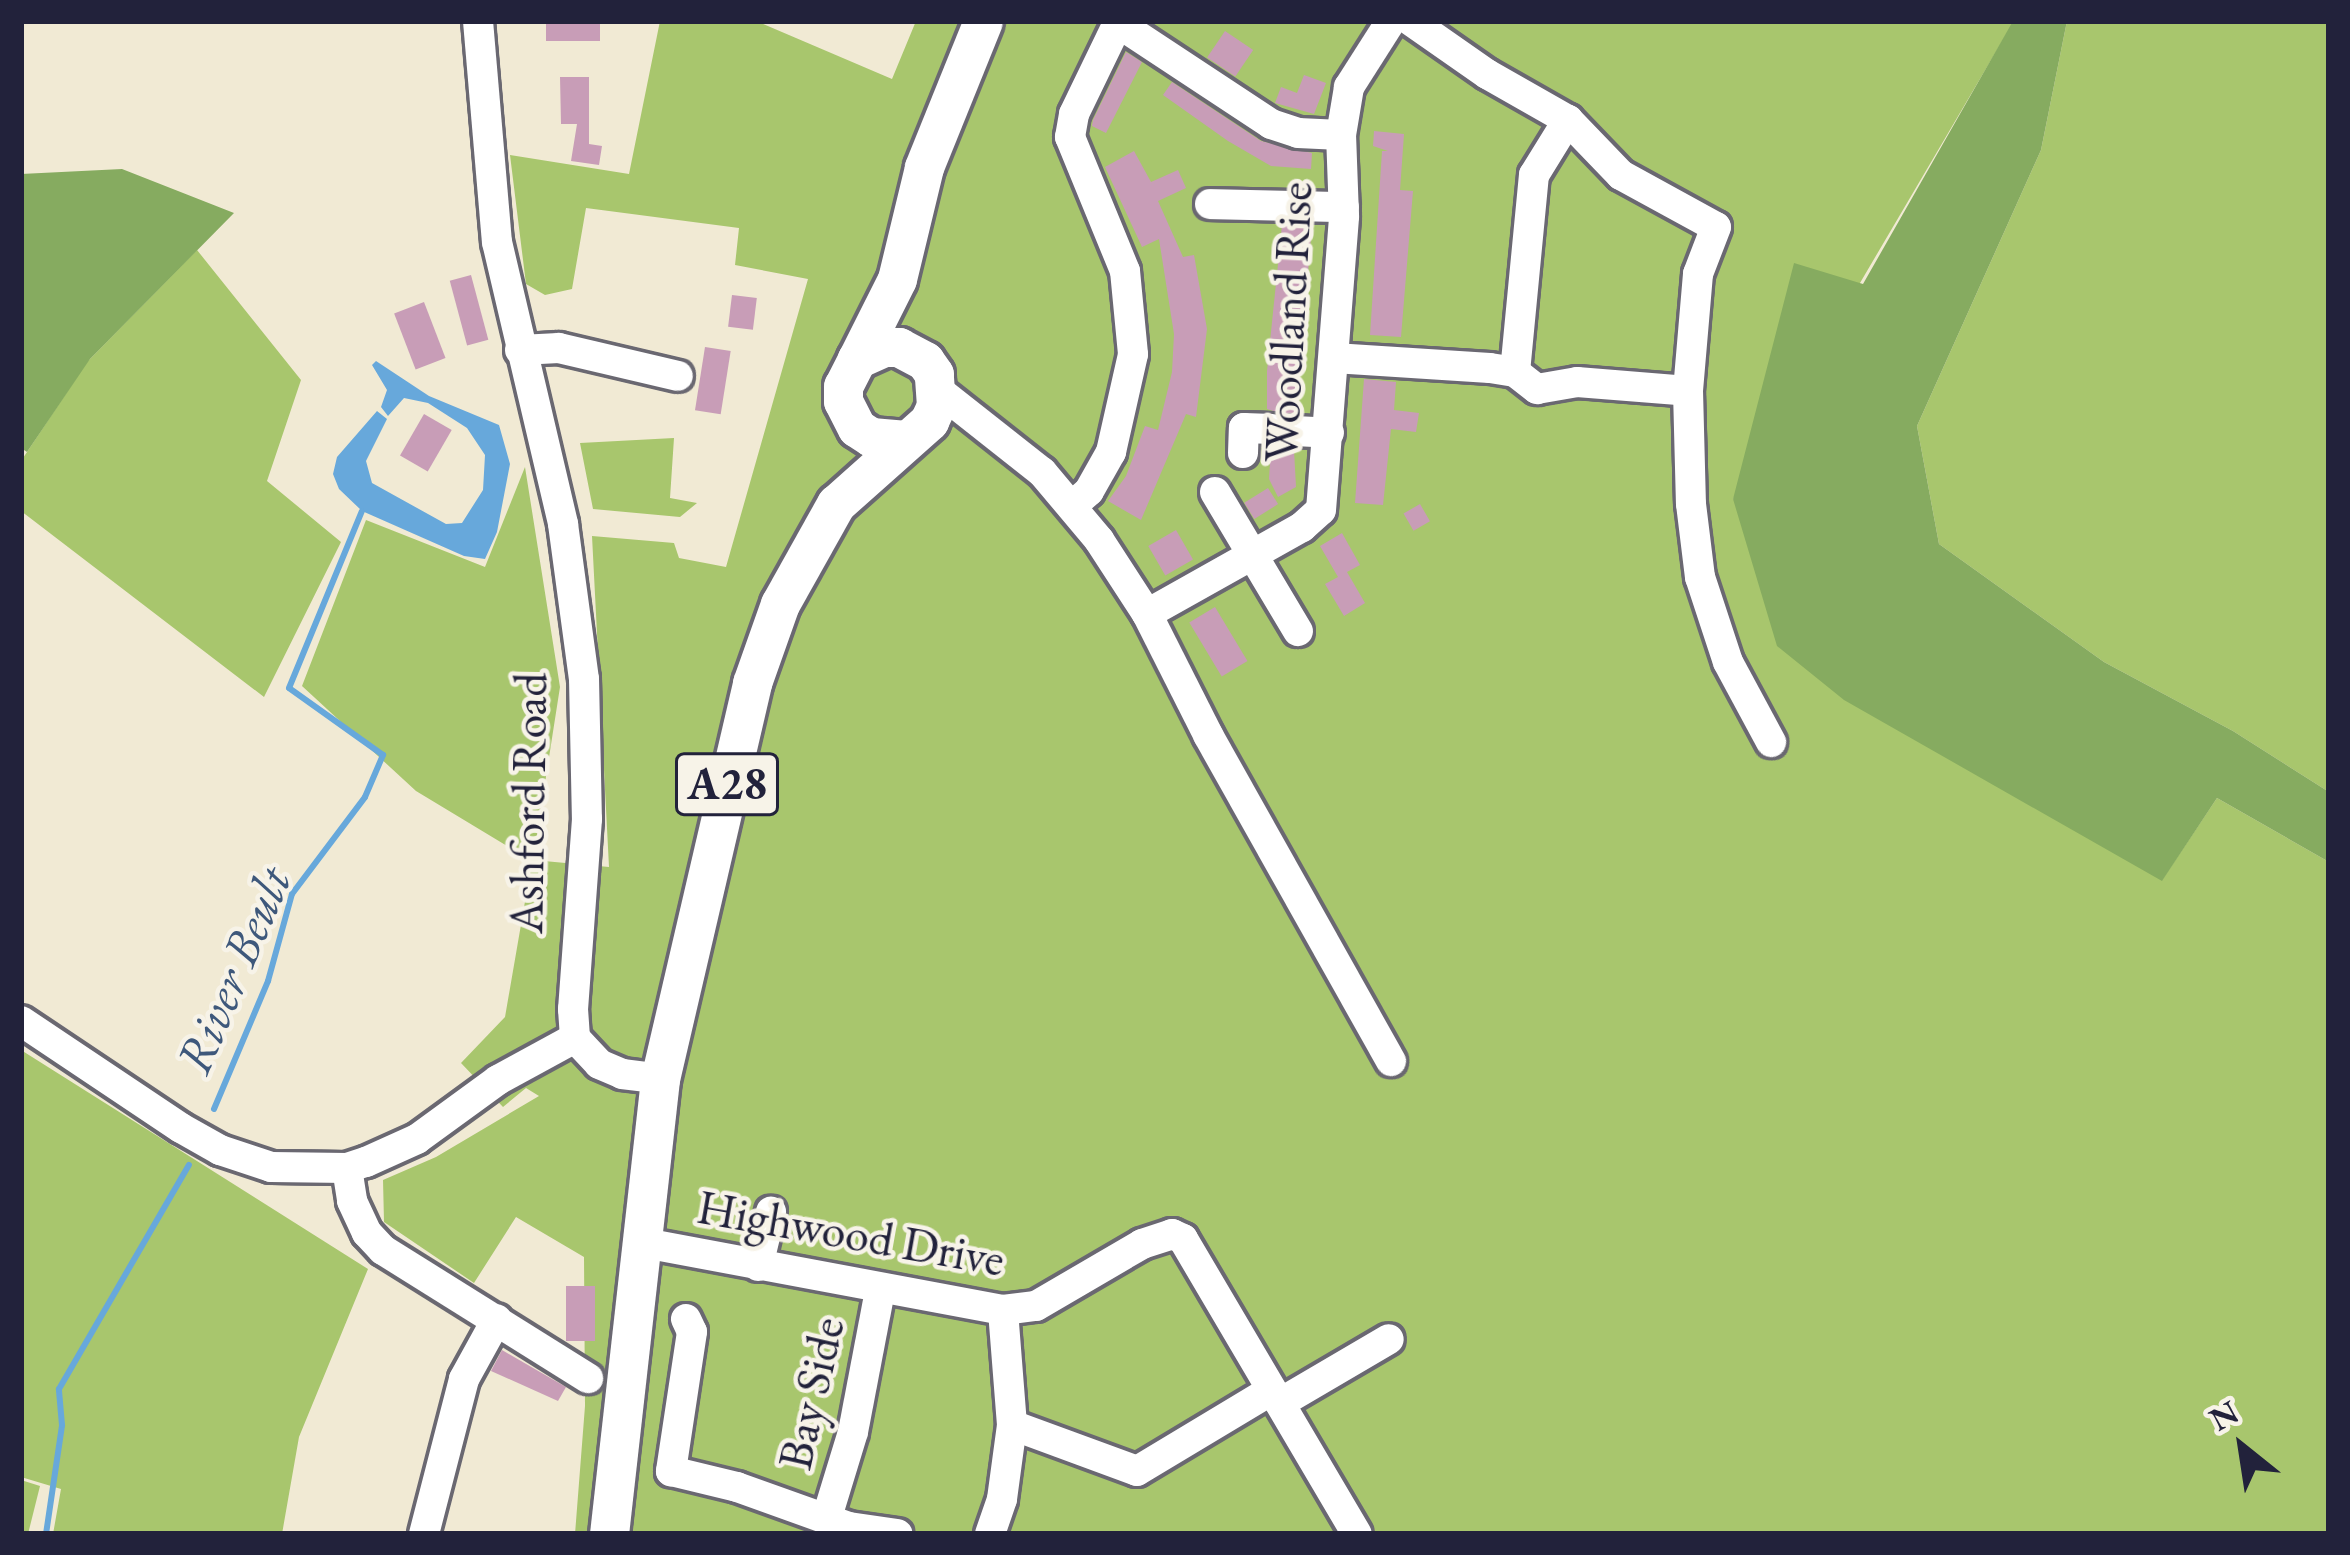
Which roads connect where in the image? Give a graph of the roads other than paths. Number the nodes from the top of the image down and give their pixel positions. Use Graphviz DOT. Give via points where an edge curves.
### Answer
graph roads {
  1 [pos="478,21"];
  2 [pos="983,21"];
  3 [pos="1391,21"];
  4 [pos="1412,21"];
  5 [pos="1118,22"];
  6 [pos="1568,120"];
  7 [pos="1341,135"];
  8 [pos="1210,204"];
  9 [pos="1344,207"];
  10 [pos="896,279"];
  11 [pos="520,350"];
  12 [pos="913,352"];
  13 [pos="1334,358"];
  14 [pos="857,359"];
  15 [pos="1515,372"];
  16 [pos="678,376"];
  17 [pos="938,390"];
  18 [pos="1688,391"];
  19 [pos="848,415"];
  20 [pos="988,431"];
  21 [pos="1329,433"];
  22 [pos="910,436"];
  23 [pos="1243,453"];
  24 [pos="1215,492"];
  25 [pos="836,504"];
  26 [pos="1073,505"];
  27 [pos="1254,554"];
  28 [pos="1148,614"];
  29 [pos="1298,631"];
  30 [pos="1772,742"];
  31 [pos="21,1021"];
  32 [pos="575,1038"];
  33 [pos="1391,1061"];
  34 [pos="661,1079"];
  35 [pos="347,1168"];
  36 [pos="772,1212"];
  37 [pos="639,1242"];
  38 [pos="758,1266"];
  39 [pos="880,1290"];
  40 [pos="1003,1310"];
  41 [pos="497,1319"];
  42 [pos="686,1319"];
  43 [pos="1389,1339"];
  44 [pos="588,1378"];
  45 [pos="1276,1397"];
  46 [pos="1012,1425"];
  47 [pos="827,1516"];
  48 [pos="424,1534"];
  49 [pos="609,1534"];
  50 [pos="897,1534"];
  51 [pos="990,1534"];
  52 [pos="1357,1534"];
  1 -- 11 [label="street, Ashford Road" via="497,242"];
  2 -- 10 [label="main road" via="924,166"];
  3 -- 7 [label="street, Woodland Rise" via="1349,87"];
  4 -- 6 [label="street"];
  5 -- 7 [label="street" via="1270,124"];
  5 -- 26 [label="street" via="1070,128 1119,254 1134,331 1121,423 1096,480"];
  6 -- 15 [label="street" via="1534,175"];
  6 -- 18 [label="street" via="1621,175 1716,227 1698,274"];
  7 -- 9 [label="street, Woodland Rise"];
  8 -- 9 [label="street"];
  9 -- 13 [label="street, Woodland Rise"];
  10 -- 12 [label="main road"];
  10 -- 14 [label="main road"];
  11 -- 16 [label="street" via="559,348"];
  11 -- 32 [label="street, Ashford Road" via="563,524 584,679 587,819"];
  12 -- 14 [label="main road" via="884,346"];
  12 -- 17 [label="main road"];
  13 -- 15 [label="street"];
  13 -- 21 [label="street, Woodland Rise"];
  14 -- 19 [label="main road" via="843,386"];
  15 -- 18 [label="street" via="1537,389 1577,382"];
  17 -- 20 [label="street"];
  17 -- 22 [label="main road" via="929,421"];
  18 -- 30 [label="street" via="1700,577 1728,662"];
  19 -- 22 [label="main road" via="871,437"];
  19 -- 25 [label="main road, A28"];
  20 -- 22 [label="street"];
  20 -- 26 [label="street"];
  21 -- 23 [label="street" via="1244,428"];
  21 -- 27 [label="street, Woodland Rise" via="1321,510"];
  22 -- 25 [label="main road, A28"];
  24 -- 27 [label="street"];
  25 -- 34 [label="main road, A28" via="780,604 752,683"];
  26 -- 28 [label="street"];
  27 -- 28 [label="street, Woodland Rise"];
  27 -- 29 [label="street"];
  28 -- 33 [label="street"];
  31 -- 35 [label="street" via="220,1150 271,1167"];
  32 -- 34 [label="street" via="599,1064"];
  32 -- 35 [label="street" via="498,1080 418,1139"];
  34 -- 37 [label="main road, A28"];
  35 -- 41 [label="street" via="352,1201 383,1250"];
  36 -- 38 [label="street"];
  37 -- 38 [label="street, Highwood Drive"];
  37 -- 49 [label="main road, A28"];
  38 -- 39 [label="street, Highwood Drive"];
  39 -- 40 [label="street, Highwood Drive"];
  39 -- 47 [label="street, Bay Side" via="853,1432"];
  40 -- 45 [label="street, Highwood Drive" via="1036,1306 1172,1234 1183,1239"];
  40 -- 46 [label="street"];
  41 -- 44 [label="street"];
  41 -- 48 [label="street" via="464,1379"];
  42 -- 47 [label="street" via="692,1332 671,1471"];
  43 -- 45 [label="street"];
  45 -- 46 [label="street" via="1137,1471"];
  45 -- 52 [label="street"];
  46 -- 51 [label="street"];
  47 -- 50 [label="street"];
}
